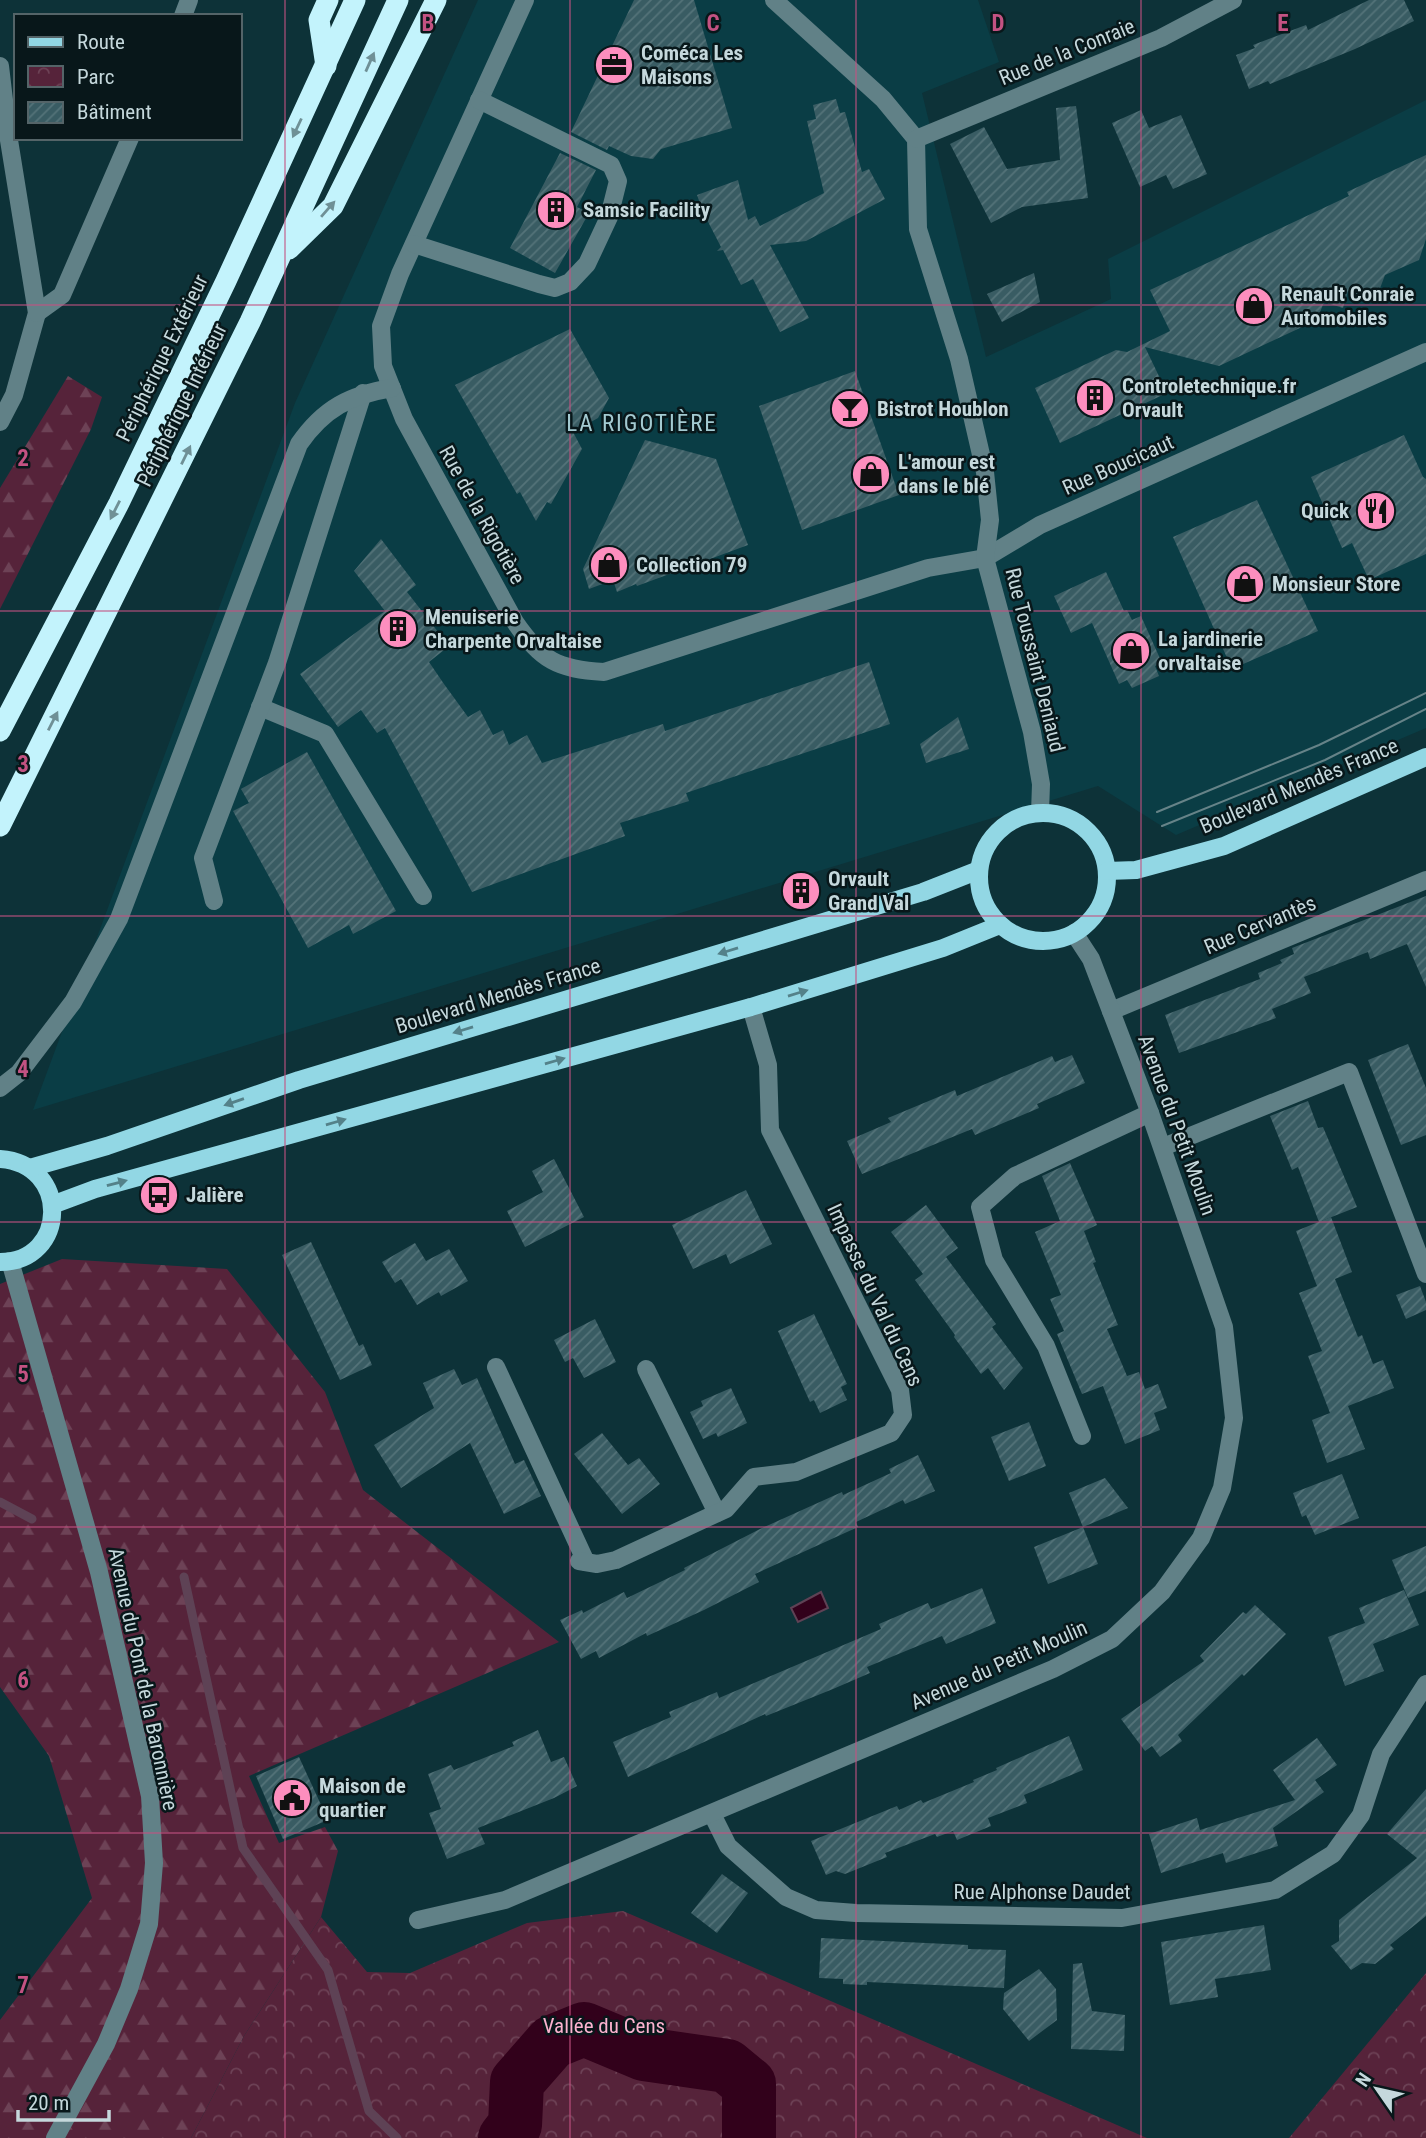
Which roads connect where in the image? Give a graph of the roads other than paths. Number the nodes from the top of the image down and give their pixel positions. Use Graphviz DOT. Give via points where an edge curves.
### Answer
graph roads {
  1 [pos="328,0"];
  2 [pos="355,0"];
  3 [pos="398,0"];
  4 [pos="436,0"];
  5 [pos="525,0"];
  6 [pos="774,0"];
  7 [pos="1233,0"];
  8 [pos="0,66"];
  9 [pos="326,66"];
  10 [pos="479,100"];
  11 [pos="916,139"];
  12 [pos="129,140"];
  13 [pos="414,244"];
  14 [pos="280,258"];
  15 [pos="37,313"];
  16 [pos="1426,352"];
  17 [pos="393,388"];
  18 [pos="363,393"];
  19 [pos="0,422"];
  20 [pos="985,558"];
  21 [pos="260,707"];
  22 [pos="0,731"];
  23 [pos="1426,757"];
  24 [pos="1040,813"];
  25 [pos="0,826"];
  26 [pos="979,870"];
  27 [pos="1107,871"];
  28 [pos="1426,880"];
  29 [pos="424,896"];
  30 [pos="214,901"];
  31 [pos="1000,925"];
  32 [pos="1074,933"];
  33 [pos="751,1007"];
  34 [pos="1111,1011"];
  35 [pos="0,1088"];
  36 [pos="1150,1113"];
  37 [pos="1163,1147"];
  38 [pos="0,1159"];
  39 [pos="30,1168"];
  40 [pos="52,1205"];
  41 [pos="1426,1217"];
  42 [pos="1408,1224"];
  43 [pos="5,1262"];
  44 [pos="1426,1274"];
  45 [pos="496,1367"];
  46 [pos="646,1369"];
  47 [pos="1082,1436"];
  48 [pos="717,1513"];
  49 [pos="1426,1684"];
  50 [pos="712,1814"];
  51 [pos="418,1920"];
  52 [pos="55,2138"];
  1 -- 9 [label="highway" via="319,20"];
  2 -- 9 [label="highway, Périphérique Extérieur"];
  14 -- 3 [label="highway, Périphérique Intérieur, one-way"];
  14 -- 4 [label="highway, one-way" via="333,206"];
  5 -- 10 [label="street, Rue de la Rigotière"];
  6 -- 11 [label="street" via="883,99"];
  7 -- 11 [label="street, Rue de la Conraie" via="1161,38"];
  8 -- 15 [label="street"];
  9 -- 22 [label="highway, Périphérique Extérieur, one-way" via="125,491"];
  10 -- 13 [label="street, Rue de la Rigotière"];
  10 -- 13 [label="street" via="611,165 618,181 609,217 587,264 570,282 555,288"];
  11 -- 20 [label="street, Rue Toussaint Deniaud" via="918,229 959,359 985,472 990,520"];
  12 -- 15 [label="street" via="62,295"];
  13 -- 17 [label="street, Rue de la Rigotière" via="381,326 383,366"];
  25 -- 14 [label="highway, Périphérique Intérieur, one-way"];
  15 -- 19 [label="street" via="14,395"];
  16 -- 20 [label="street, Rue Boucicaut" via="1040,526"];
  17 -- 18 [label="street"];
  17 -- 20 [label="street, Rue de la Rigotière" via="404,419 515,622 533,647 553,663 577,671 604,672 928,568"];
  18 -- 21 [label="street"];
  18 -- 35 [label="street" via="326,413 299,444 119,919 73,1002 19,1073"];
  20 -- 24 [label="street, Rue Toussaint Deniaud" via="1032,732 1041,784"];
  21 -- 29 [label="street" via="325,734"];
  21 -- 30 [label="street" via="204,858"];
  23 -- 27 [label="main road, Boulevard Mendès France" via="1224,846 1136,870"];
  24 -- 26 [label="main road" via="1003,827 989,842"];
  24 -- 27 [label="main road" via="1058,814 1083,825 1102,850"];
  26 -- 31 [label="main road" via="982,896"];
  26 -- 39 [label="main road, Boulevard Mendès France, one-way" via="923,892 299,1080"];
  27 -- 32 [label="main road" via="1100,907"];
  28 -- 34 [label="street, Rue Cervantès"];
  31 -- 32 [label="main road" via="1023,938 1040,941"];
  33 -- 31 [label="main road, one-way" via="943,948"];
  32 -- 34 [label="street, Avenue du Petit Moulin" via="1091,959"];
  40 -- 33 [label="main road, one-way" via="95,1189"];
  33 -- 48 [label="street, Impasse du Val du Cens" via="768,1065 770,1130 900,1390 903,1415 891,1433 796,1472 754,1477"];
  34 -- 36 [label="street, Avenue du Petit Moulin"];
  36 -- 37 [label="street, Avenue du Petit Moulin"];
  36 -- 47 [label="street" via="1015,1176 980,1207 994,1260 1046,1346"];
  37 -- 42 [label="street" via="1349,1072"];
  37 -- 50 [label="street, Avenue du Petit Moulin" via="1224,1327 1234,1419 1223,1488 1201,1538 1162,1592 1112,1639 996,1695"];
  38 -- 39 [label="main road"];
  39 -- 40 [label="main road" via="44,1182"];
  40 -- 43 [label="main road" via="51,1224 42,1242 24,1257"];
  41 -- 42 [label="street"];
  42 -- 44 [label="street"];
  43 -- 52 [label="street, Avenue du Pont de la Baronnière" via="102,1585 150,1796 154,1863 149,1924 129,1989 106,2045"];
  45 -- 48 [label="street, Impasse du Val du Cens" via="583,1562 616,1560"];
  46 -- 48 [label="street"];
  49 -- 50 [label="street, Rue Alphonse Daudet" via="1381,1754 1361,1815 1333,1854 1275,1890 1197,1906 1122,1918 816,1910 786,1897 728,1846"];
  50 -- 51 [label="street, Avenue du Petit Moulin" via="505,1900"];
}
